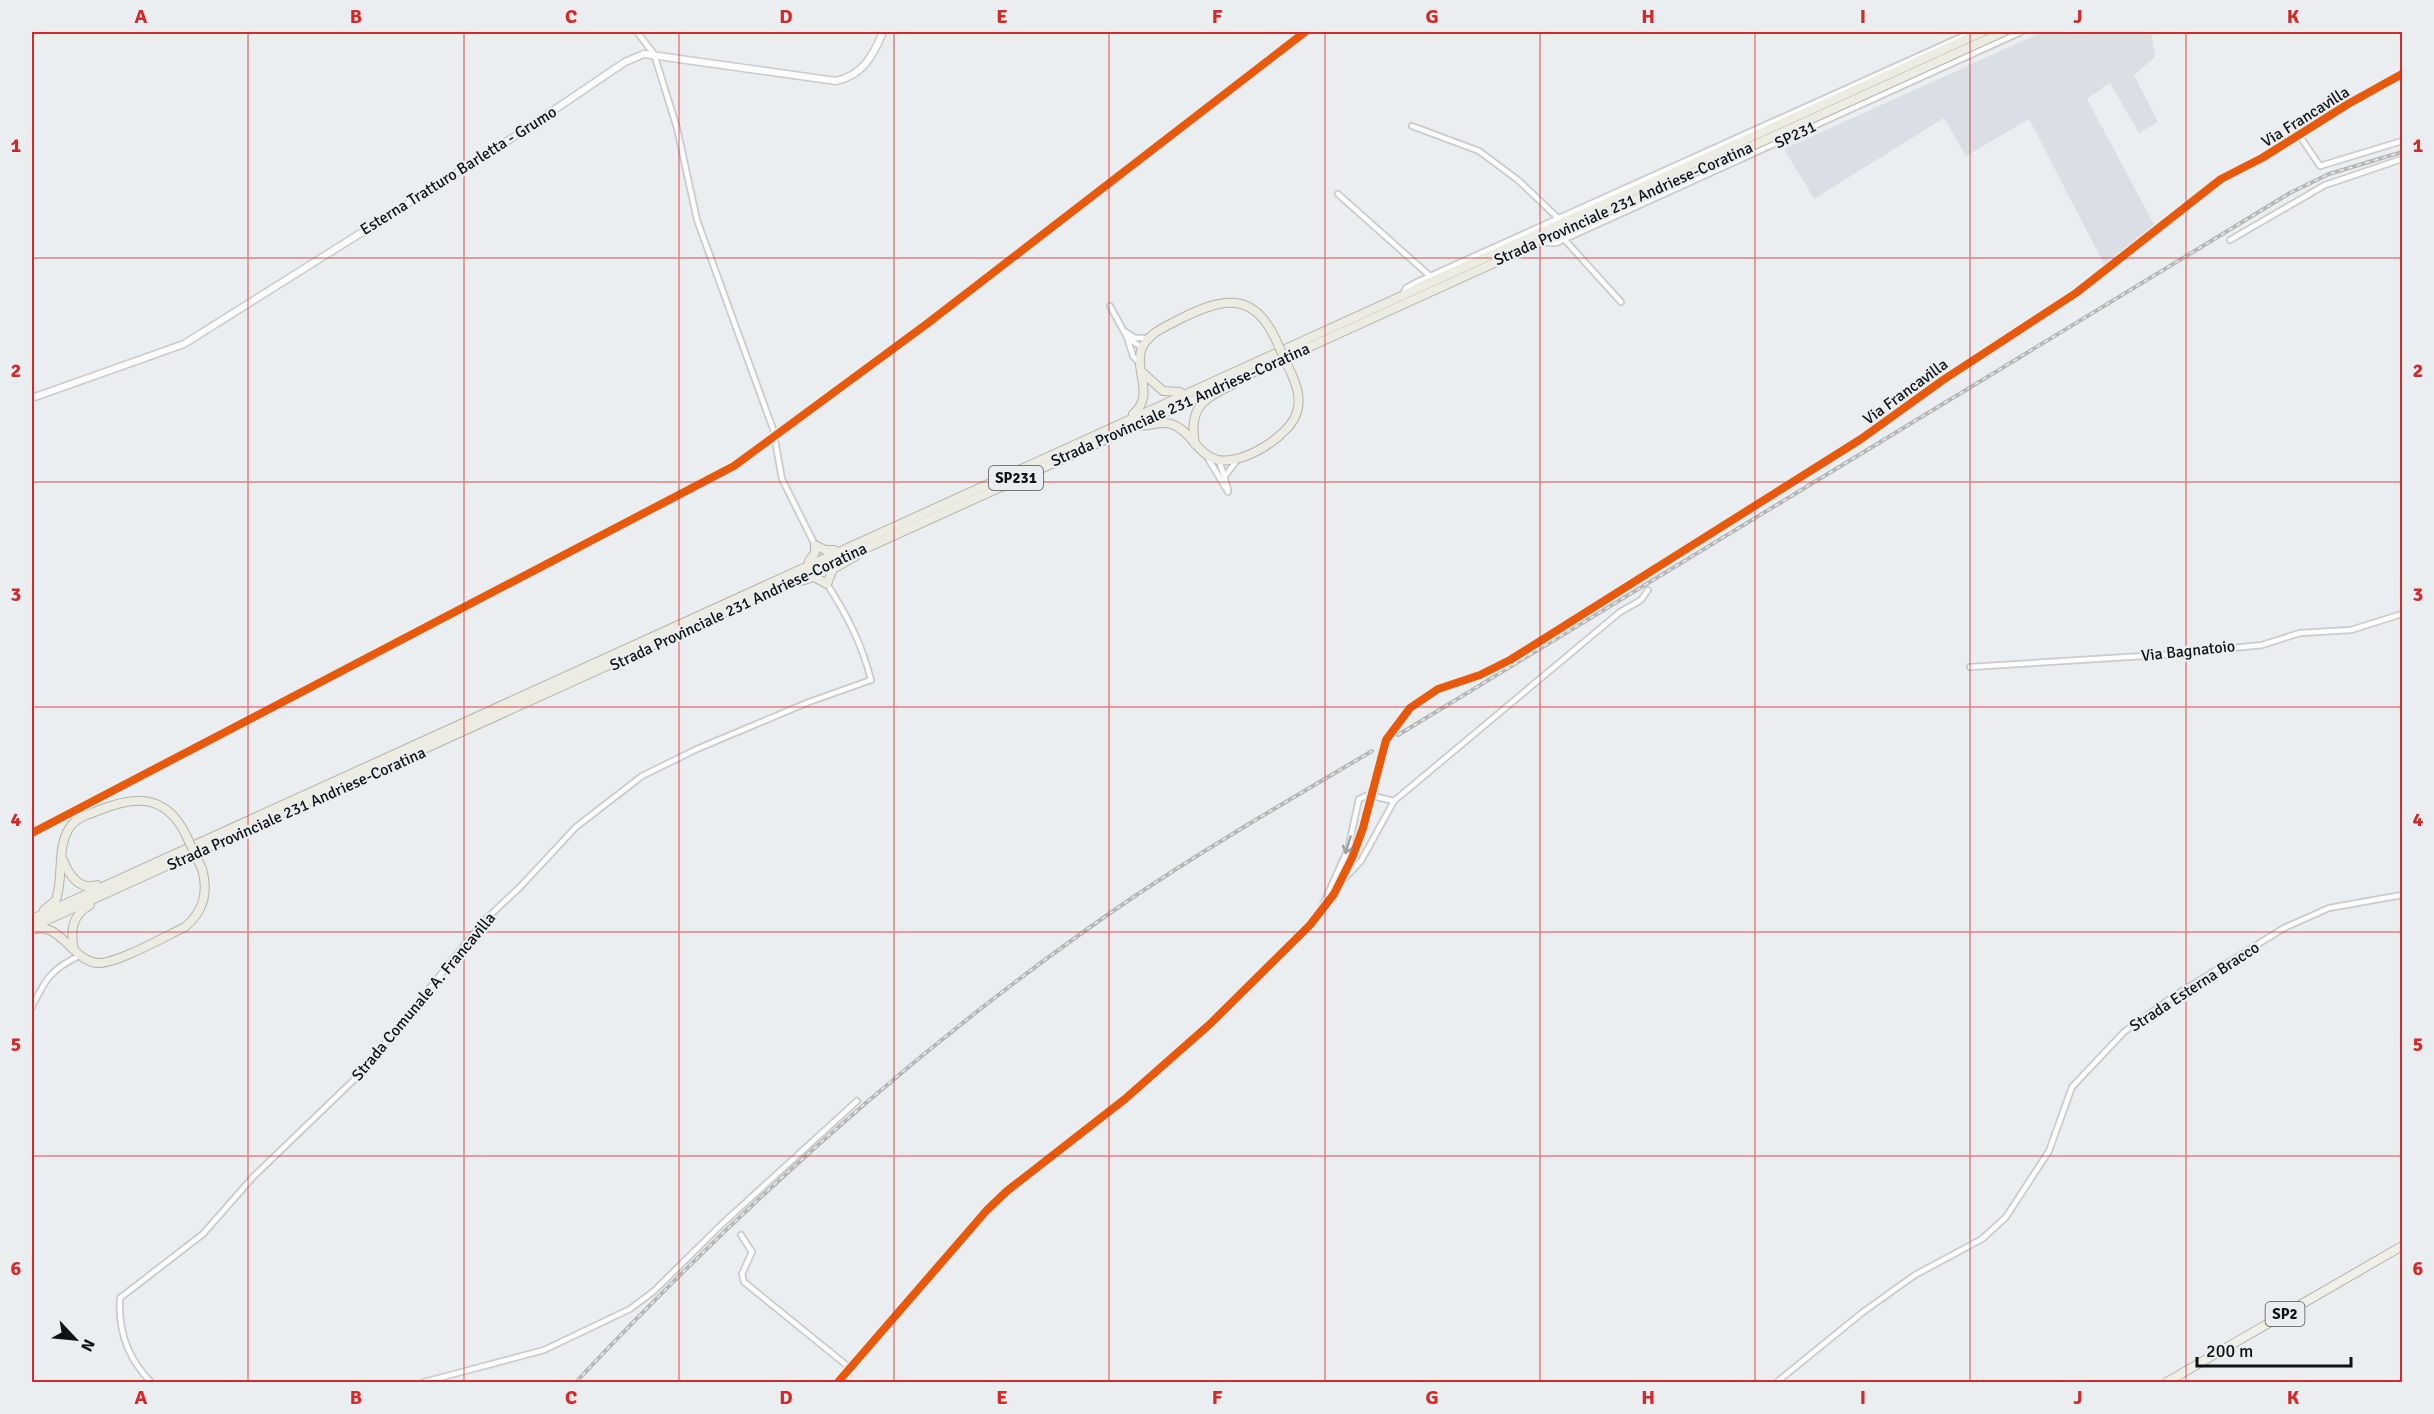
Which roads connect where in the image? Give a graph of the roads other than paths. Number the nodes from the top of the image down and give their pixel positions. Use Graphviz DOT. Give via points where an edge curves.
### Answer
graph roads {
  1 [pos="637,32"];
  2 [pos="883,32"];
  3 [pos="1972,32"];
  4 [pos="1982,32"];
  5 [pos="2002,32"];
  6 [pos="2021,32"];
  7 [pos="654,54"];
  8 [pos="2403,75"];
  9 [pos="1412,126"];
  10 [pos="2299,135"];
  11 [pos="2403,141"];
  12 [pos="2403,159"];
  13 [pos="1338,194"];
  14 [pos="1559,219"];
  15 [pos="1564,239"];
  16 [pos="2230,240"];
  17 [pos="1535,243"];
  18 [pos="1430,276"];
  19 [pos="1402,297"];
  20 [pos="1621,302"];
  21 [pos="1110,306"];
  22 [pos="1124,331"];
  23 [pos="1127,337"];
  24 [pos="1149,338"];
  25 [pos="1129,345"];
  26 [pos="1142,349"];
  27 [pos="1140,367"];
  28 [pos="1255,370"];
  29 [pos="1190,390"];
  30 [pos="32,398"];
  31 [pos="1135,424"];
  32 [pos="1108,428"];
  33 [pos="1196,445"];
  34 [pos="1206,455"];
  35 [pos="1239,457"];
  36 [pos="1219,460"];
  37 [pos="1225,476"];
  38 [pos="1221,480"];
  39 [pos="913,525"];
  40 [pos="891,526"];
  41 [pos="814,545"];
  42 [pos="768,582"];
  43 [pos="827,584"];
  44 [pos="1648,590"];
  45 [pos="764,592"];
  46 [pos="2403,614"];
  47 [pos="1970,667"];
  48 [pos="1368,795"];
  49 [pos="1377,797"];
  50 [pos="1394,801"];
  51 [pos="1352,858"];
  52 [pos="63,859"];
  53 [pos="1360,861"];
  54 [pos="148,871"];
  55 [pos="1341,882"];
  56 [pos="2403,894"];
  57 [pos="1321,911"];
  58 [pos="32,917"];
  59 [pos="32,929"];
  60 [pos="76,953"];
  61 [pos="32,1007"];
  62 [pos="857,1101"];
  63 [pos="741,1235"];
  64 [pos="2403,1246"];
  65 [pos="850,1368"];
  66 [pos="150,1383"];
  67 [pos="424,1383"];
  68 [pos="838,1383"];
  69 [pos="1777,1383"];
  70 [pos="2167,1383"];
  1 -- 7 [label="street"];
  2 -- 7 [label="street, Esterna Tratturo Barletta - Grumo" via="861,69 852,77 836,81"];
  3 -- 14 [label="street"];
  4 -- 19 [label="highway, Strada Provinciale 231 Andriese-Coratina / SP231"];
  5 -- 17 [label="highway, Strada Provinciale 231 Andriese-Coratina / SP231"];
  6 -- 15 [label="street, SP231"];
  7 -- 30 [label="street, Esterna Tratturo Barletta - Grumo" via="626,62 184,344"];
  7 -- 41 [label="street" via="677,128 697,220 773,429 782,479"];
  8 -- 10 [label="street, Via Francavilla"];
  9 -- 14 [label="street" via="1479,151 1518,180"];
  10 -- 11 [label="street" via="2320,166"];
  10 -- 51 [label="street, Via Francavilla" via="2221,179 2076,293 1861,439 1635,584 1488,671 1438,689 1410,708 1386,740"];
  12 -- 16 [label="street" via="2325,185"];
  13 -- 18 [label="street"];
  14 -- 18 [label="street"];
  15 -- 17 [label="street, SP231"];
  15 -- 20 [label="street"];
  17 -- 28 [label="highway, Strada Provinciale 231 Andriese-Coratina / SP231"];
  18 -- 19 [label="street" via="1406,288"];
  19 -- 29 [label="highway, Strada Provinciale 231 Andriese-Coratina / SP231"];
  21 -- 22 [label="street"];
  22 -- 23 [label="street"];
  22 -- 24 [label="street" via="1135,338"];
  23 -- 25 [label="street"];
  23 -- 26 [label="street"];
  24 -- 26 [label="highway"];
  24 -- 35 [label="highway, bridge" via="1194,312 1222,302 1236,302 1262,316 1292,375 1299,400 1292,422 1272,442"];
  25 -- 26 [label="street"];
  25 -- 27 [label="street"];
  26 -- 27 [label="highway"];
  27 -- 29 [label="highway" via="1162,391"];
  27 -- 32 [label="highway" via="1144,384 1141,405 1132,415"];
  28 -- 31 [label="highway, Strada Provinciale 231 Andriese-Coratina / SP231"];
  28 -- 33 [label="highway" via="1208,397 1200,406 1192,425"];
  29 -- 32 [label="highway, Strada Provinciale 231 Andriese-Coratina / SP231"];
  31 -- 33 [label="highway" via="1141,427 1162,422 1177,426"];
  31 -- 39 [label="highway, Strada Provinciale 231 Andriese-Coratina / SP231"];
  32 -- 40 [label="highway, Strada Provinciale 231 Andriese-Coratina / SP231"];
  33 -- 34 [label="highway"];
  34 -- 36 [label="highway"];
  34 -- 38 [label="street"];
  35 -- 36 [label="highway"];
  35 -- 37 [label="street"];
  36 -- 37 [label="street"];
  36 -- 38 [label="street"];
  37 -- 38 [label="street" via="1228,492"];
  39 -- 43 [label="highway" via="897,537 837,565"];
  39 -- 45 [label="highway, Strada Provinciale 231 Andriese-Coratina / SP231"];
  40 -- 41 [label="highway" via="833,550"];
  40 -- 42 [label="highway, Strada Provinciale 231 Andriese-Coratina / SP231"];
  41 -- 42 [label="highway" via="815,553 810,560"];
  42 -- 54 [label="highway, Strada Provinciale 231 Andriese-Coratina / SP231"];
  43 -- 45 [label="highway" via="819,578 808,578 771,594"];
  43 -- 66 [label="street, Strada Comunale A. Francavilla" via="854,630 871,680 696,749 642,776 576,826 484,921 360,1074 253,1177 203,1234 120,1298 123,1336 133,1362"];
  44 -- 50 [label="street" via="1641,600 1620,612"];
  45 -- 54 [label="highway, Strada Provinciale 231 Andriese-Coratina / SP231" via="706,622"];
  46 -- 47 [label="street, Via Bagnatoio" via="2351,630 2301,633 2262,645"];
  48 -- 57 [label="street, one-way" via="1359,799 1348,849"];
  49 -- 50 [label="street"];
  50 -- 53 [label="street"];
  51 -- 53 [label="street"];
  51 -- 55 [label="street, Via Francavilla"];
  52 -- 54 [label="highway" via="72,877 89,888 130,871"];
  52 -- 58 [label="highway" via="56,900"];
  52 -- 60 [label="highway, bridge" via="64,837 70,825 79,818 136,799 171,813 202,869 204,899 200,911 185,927 108,962 87,961"];
  53 -- 55 [label="street"];
  54 -- 58 [label="highway, Strada Provinciale 231 Andriese-Coratina / SP231"];
  54 -- 59 [label="highway, Strada Provinciale 231 Andriese-Coratina / SP231"];
  54 -- 60 [label="highway" via="83,909 71,930"];
  55 -- 57 [label="street, Via Francavilla"];
  56 -- 69 [label="street, Strada Esterna Bracco" via="2329,908 2284,928 2124,1032 2072,1087 2049,1151 2006,1217 1982,1239 1915,1275 1863,1312"];
  57 -- 65 [label="street, Via Francavilla" via="1210,1024 1125,1099 987,1210"];
  59 -- 60 [label="highway" via="46,928"];
  60 -- 61 [label="street" via="46,978"];
  62 -- 67 [label="street" via="630,1309 544,1350"];
  63 -- 65 [label="street" via="752,1252 742,1274 744,1282"];
  64 -- 70 [label="main road, SP2"];
  65 -- 68 [label="street, Via Francavilla"];
}
